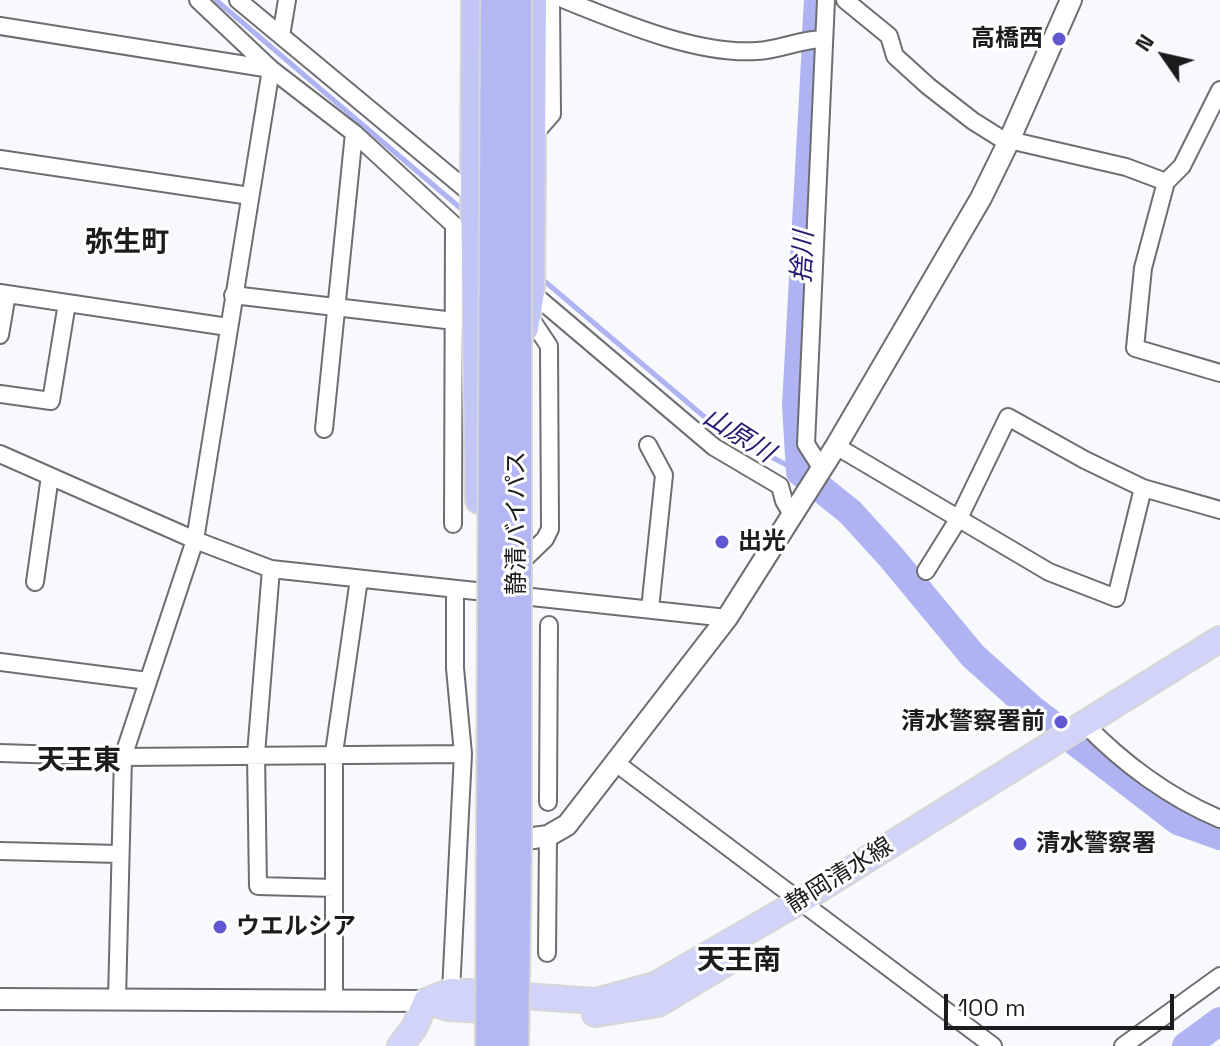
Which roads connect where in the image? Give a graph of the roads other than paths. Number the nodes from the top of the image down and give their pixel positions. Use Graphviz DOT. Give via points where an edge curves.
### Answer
graph roads {
  1 [pos="198,0"];
  2 [pos="238,0"];
  3 [pos="287,0"];
  4 [pos="517,0"];
  5 [pos="533,0"];
  6 [pos="551,0"];
  7 [pos="565,0"];
  8 [pos="826,0"];
  9 [pos="845,0"];
  10 [pos="1071,0"];
  11 [pos="477,5"];
  12 [pos="0,26"];
  13 [pos="281,36"];
  14 [pos="824,39"];
  15 [pos="271,69"];
  16 [pos="1220,90"];
  17 [pos="354,133"];
  18 [pos="531,138"];
  19 [pos="1009,142"];
  20 [pos="0,159"];
  21 [pos="1166,182"];
  22 [pos="250,196"];
  23 [pos="474,196"];
  24 [pos="3,294"];
  25 [pos="233,295"];
  26 [pos="528,302"];
  27 [pos="67,303"];
  28 [pos="337,307"];
  29 [pos="454,321"];
  30 [pos="228,327"];
  31 [pos="0,335"];
  32 [pos="1220,373"];
  33 [pos="0,394"];
  34 [pos="324,429"];
  35 [pos="648,445"];
  36 [pos="836,446"];
  37 [pos="0,454"];
  38 [pos="821,471"];
  39 [pos="50,476"];
  40 [pos="1143,488"];
  41 [pos="796,510"];
  42 [pos="1220,510"];
  43 [pos="959,518"];
  44 [pos="453,524"];
  45 [pos="195,540"];
  46 [pos="271,569"];
  47 [pos="926,571"];
  48 [pos="359,579"];
  49 [pos="35,582"];
  50 [pos="509,584"];
  51 [pos="468,591"];
  52 [pos="650,609"];
  53 [pos="727,618"];
  54 [pos="549,625"];
  55 [pos="509,629"];
  56 [pos="1220,639"];
  57 [pos="549,657"];
  58 [pos="1220,657"];
  59 [pos="0,662"];
  60 [pos="148,681"];
  61 [pos="1090,729"];
  62 [pos="0,753"];
  63 [pos="334,753"];
  64 [pos="256,754"];
  65 [pos="463,754"];
  66 [pos="123,757"];
  67 [pos="616,763"];
  68 [pos="548,802"];
  69 [pos="1220,819"];
  70 [pos="548,836"];
  71 [pos="506,842"];
  72 [pos="0,851"];
  73 [pos="119,854"];
  74 [pos="334,888"];
  75 [pos="808,905"];
  76 [pos="547,953"];
  77 [pos="1220,976"];
  78 [pos="451,991"];
  79 [pos="0,999"];
  80 [pos="117,999"];
  81 [pos="334,1001"];
  82 [pos="426,1001"];
  83 [pos="483,1001"];
  84 [pos="511,1024"];
  85 [pos="400,1046"];
  86 [pos="476,1046"];
  87 [pos="482,1046"];
  88 [pos="490,1046"];
  89 [pos="528,1046"];
  90 [pos="993,1046"];
  91 [pos="1123,1046"];
  1 -- 15 [label="street"];
  2 -- 13 [label="street"];
  3 -- 13 [label="street"];
  4 -- 71 [label="highway, 静清バイパス, bridge"];
  5 -- 18 [label="highway"];
  6 -- 18 [label="street" via="552,114"];
  7 -- 14 [label="street" via="691,45 754,52"];
  8 -- 14 [label="street"];
  9 -- 19 [label="street" via="889,36 895,56 928,86"];
  10 -- 19 [label="street"];
  11 -- 23 [label="highway"];
  11 -- 71 [label="highway, 静清バイパス, bridge"];
  12 -- 15 [label="street"];
  13 -- 23 [label="street"];
  14 -- 38 [label="street" via="806,444"];
  15 -- 17 [label="street"];
  15 -- 22 [label="street"];
  16 -- 21 [label="street" via="1182,166"];
  17 -- 28 [label="street"];
  17 -- 29 [label="street" via="454,225"];
  18 -- 26 [label="highway"];
  19 -- 21 [label="street" via="1126,167"];
  19 -- 36 [label="street"];
  20 -- 22 [label="street"];
  21 -- 32 [label="street" via="1143,268 1135,348"];
  22 -- 25 [label="street"];
  23 -- 51 [label="highway"];
  24 -- 27 [label="street"];
  24 -- 31 [label="street"];
  25 -- 28 [label="street"];
  25 -- 30 [label="street"];
  26 -- 41 [label="street" via="714,447 780,486 784,501"];
  26 -- 50 [label="highway"];
  26 -- 50 [label="street" via="549,346 550,529"];
  27 -- 30 [label="street"];
  27 -- 33 [label="street" via="51,401"];
  28 -- 29 [label="street"];
  28 -- 34 [label="street"];
  29 -- 44 [label="street"];
  30 -- 45 [label="street"];
  35 -- 52 [label="street" via="664,475"];
  36 -- 38 [label="street"];
  36 -- 43 [label="street"];
  37 -- 39 [label="street"];
  38 -- 41 [label="street"];
  39 -- 45 [label="street"];
  39 -- 49 [label="street"];
  40 -- 42 [label="street"];
  40 -- 43 [label="street" via="1008,417"];
  40 -- 43 [label="street" via="1116,598 1049,572"];
  41 -- 53 [label="street"];
  43 -- 47 [label="street"];
  45 -- 46 [label="street"];
  45 -- 60 [label="street"];
  46 -- 48 [label="street"];
  46 -- 64 [label="street"];
  48 -- 51 [label="street"];
  48 -- 63 [label="street"];
  50 -- 51 [label="street"];
  50 -- 52 [label="street"];
  50 -- 55 [label="highway"];
  51 -- 65 [label="street" via="455,668"];
  51 -- 83 [label="highway"];
  52 -- 53 [label="street"];
  53 -- 67 [label="street"];
  54 -- 57 [label="street"];
  55 -- 57 [label="street"];
  55 -- 71 [label="highway"];
  56 -- 61 [label="main road, 静岡清水線"];
  57 -- 68 [label="street"];
  58 -- 61 [label="main road, 静岡清水線"];
  59 -- 60 [label="street"];
  60 -- 66 [label="street"];
  61 -- 69 [label="street" via="1157,785"];
  61 -- 75 [label="main road, 静岡清水線"];
  62 -- 66 [label="street"];
  63 -- 64 [label="street"];
  63 -- 65 [label="street"];
  63 -- 74 [label="street"];
  64 -- 66 [label="street"];
  64 -- 74 [label="street" via="258,886"];
  65 -- 78 [label="street"];
  66 -- 73 [label="street"];
  67 -- 70 [label="street" via="575,816"];
  67 -- 75 [label="street"];
  70 -- 71 [label="street"];
  70 -- 76 [label="street"];
  71 -- 84 [label="highway, 静清バイパス, bridge"];
  71 -- 84 [label="highway"];
  71 -- 86 [label="highway, bridge" via="477,971"];
  71 -- 88 [label="highway, 静清バイパス, bridge"];
  71 -- 89 [label="highway, bridge" via="527,933"];
  72 -- 73 [label="street"];
  73 -- 80 [label="street"];
  74 -- 81 [label="street"];
  75 -- 84 [label="main road, 静岡清水線" via="658,1004"];
  75 -- 90 [label="street"];
  77 -- 91 [label="street"];
  78 -- 82 [label="main road, 静岡清水線"];
  78 -- 83 [label="main road, 静岡清水線"];
  79 -- 80 [label="street"];
  80 -- 81 [label="street"];
  81 -- 82 [label="street"];
  82 -- 83 [label="main road, 静岡清水線" via="448,1008"];
  82 -- 85 [label="main road"];
  83 -- 84 [label="main road, 静岡清水線"];
  83 -- 87 [label="highway"];
  84 -- 89 [label="street"];
}
